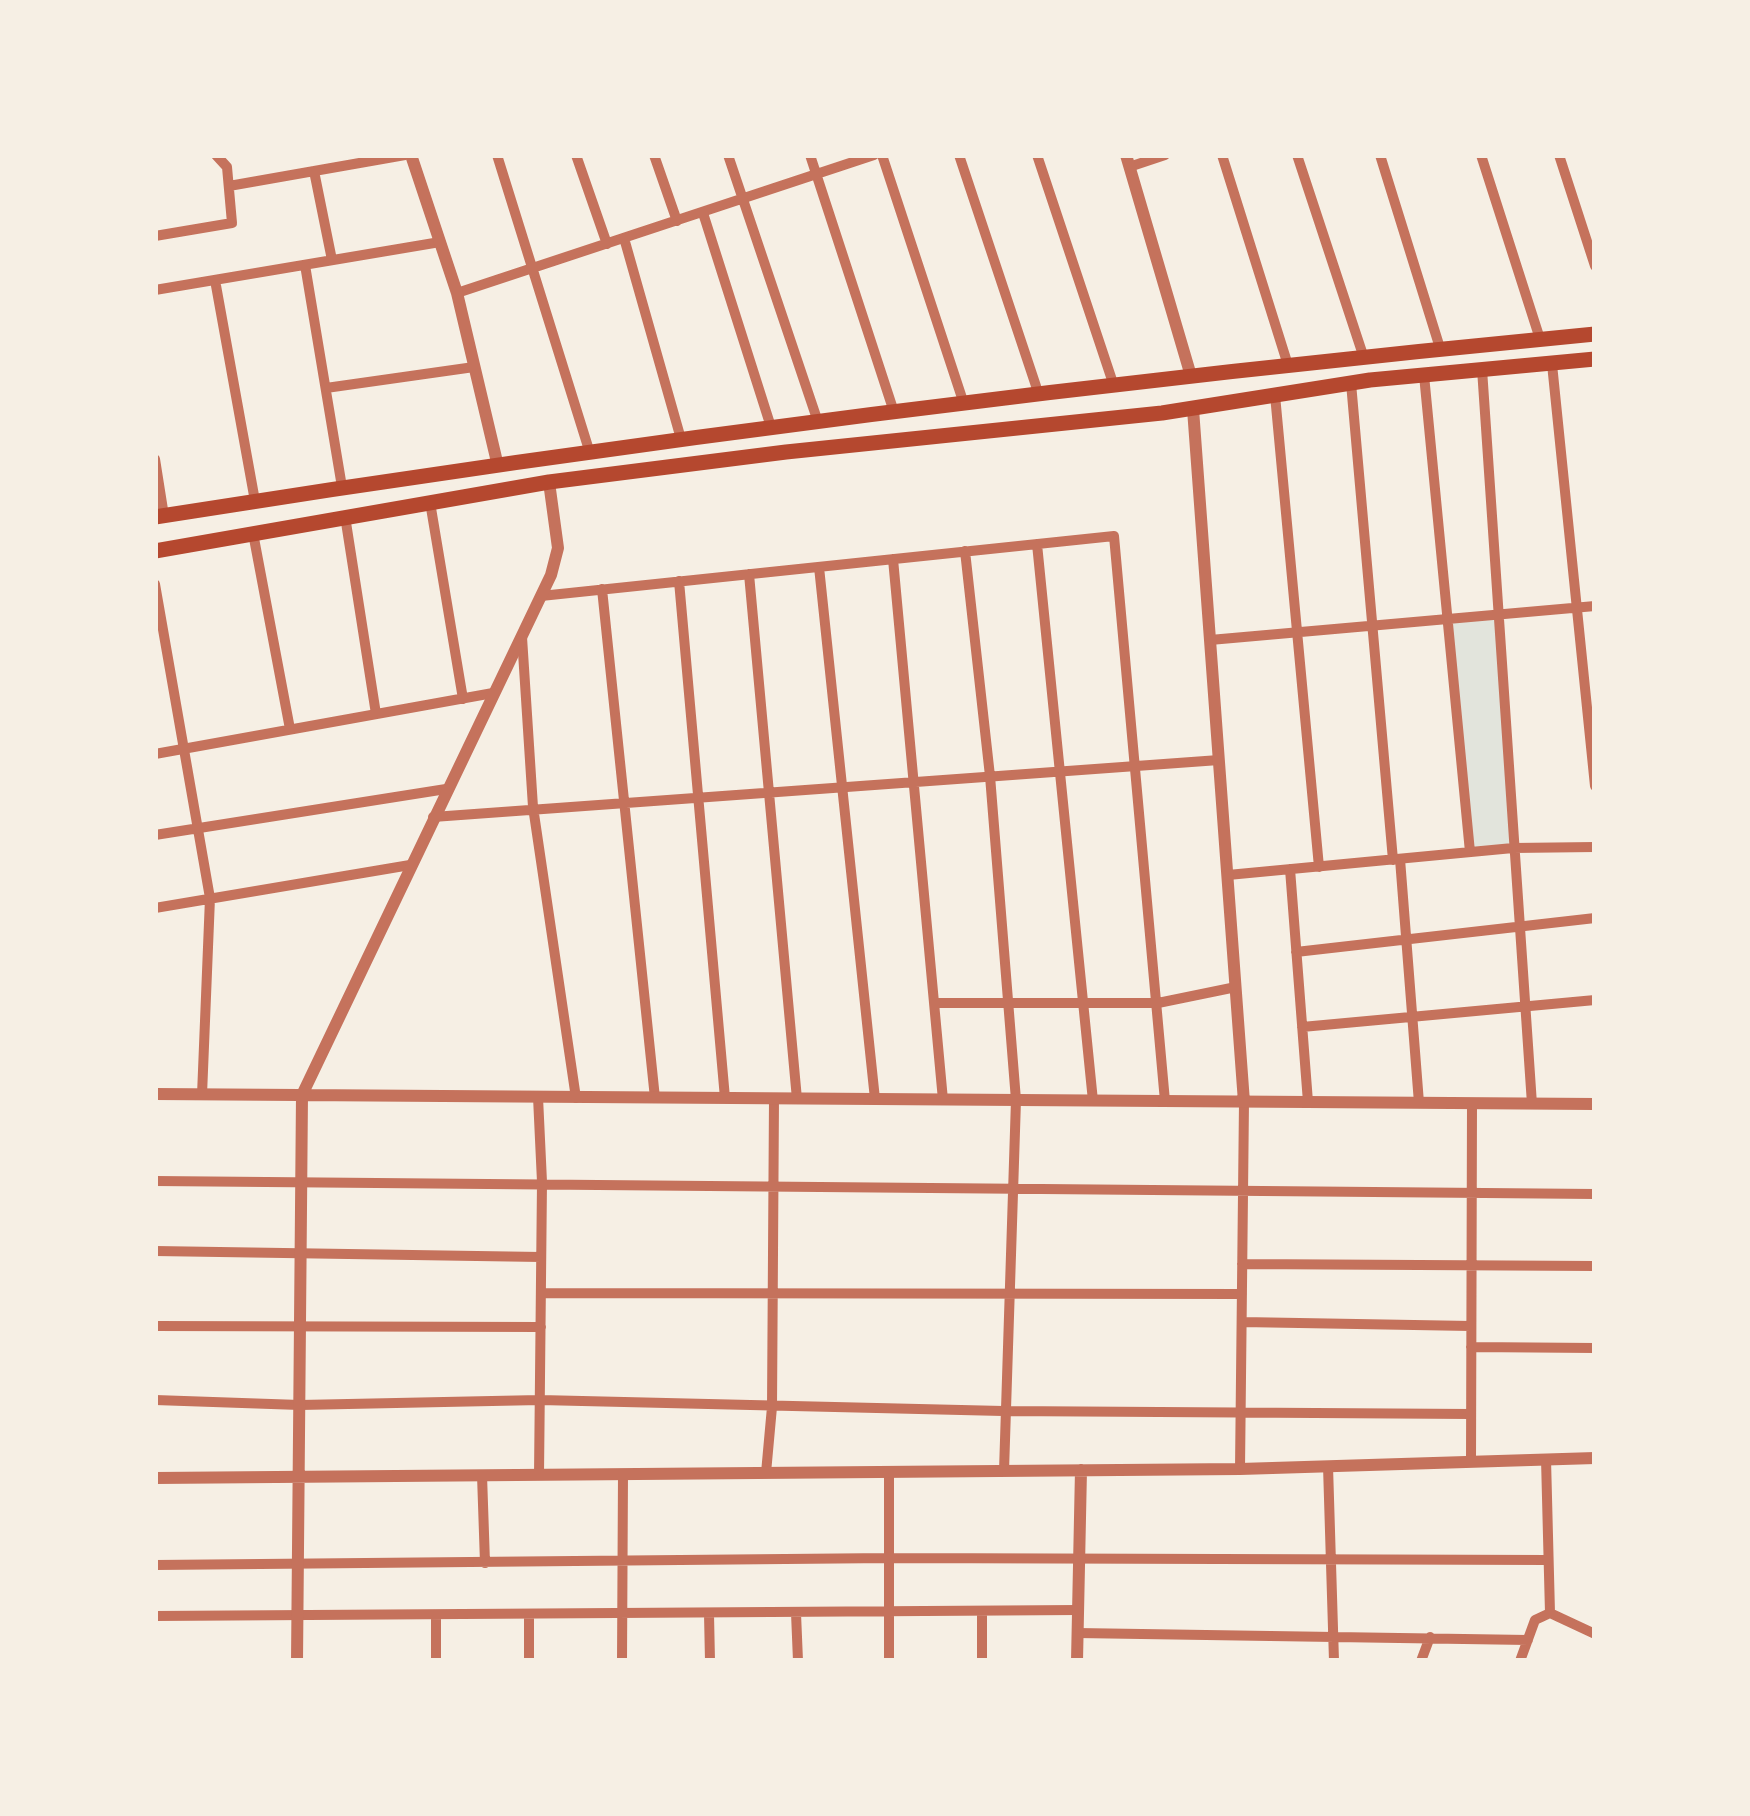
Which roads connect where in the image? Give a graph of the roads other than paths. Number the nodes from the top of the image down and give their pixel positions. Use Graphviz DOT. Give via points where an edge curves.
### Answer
graph roads {
  1 [pos="216,155"];
  2 [pos="408,155"];
  3 [pos="497,155"];
  4 [pos="576,155"];
  5 [pos="654,155"];
  6 [pos="728,155"];
  7 [pos="810,155"];
  8 [pos="874,155"];
  9 [pos="882,155"];
  10 [pos="959,155"];
  11 [pos="1037,155"];
  12 [pos="1165,155"];
  13 [pos="1222,155"];
  14 [pos="1297,155"];
  15 [pos="1380,155"];
  16 [pos="1481,155"];
  17 [pos="1559,155"];
  18 [pos="1127,161"];
  19 [pos="314,171"];
  20 [pos="816,175"];
  21 [pos="229,186"];
  22 [pos="743,199"];
  23 [pos="702,213"];
  24 [pos="677,221"];
  25 [pos="155,236"];
  26 [pos="624,238"];
  27 [pos="440,242"];
  28 [pos="608,244"];
  29 [pos="332,260"];
  30 [pos="305,265"];
  31 [pos="1595,266"];
  32 [pos="535,267"];
  33 [pos="215,280"];
  34 [pos="155,290"];
  35 [pos="456,293"];
  36 [pos="1595,334"];
  37 [pos="1540,339"];
  38 [pos="1440,348"];
  39 [pos="1363,356"];
  40 [pos="1595,359"];
  41 [pos="1287,362"];
  42 [pos="1552,364"];
  43 [pos="474,366"];
  44 [pos="1482,369"];
  45 [pos="1209,373"];
  46 [pos="1424,374"];
  47 [pos="1191,376"];
  48 [pos="1157,380"];
  49 [pos="1351,383"];
  50 [pos="1114,386"];
  51 [pos="326,388"];
  52 [pos="1275,395"];
  53 [pos="1039,396"];
  54 [pos="964,404"];
  55 [pos="1218,405"];
  56 [pos="1193,409"];
  57 [pos="894,412"];
  58 [pos="1162,414"];
  59 [pos="816,418"];
  60 [pos="771,428"];
  61 [pos="681,439"];
  62 [pos="588,450"];
  63 [pos="155,458"];
  64 [pos="497,462"];
  65 [pos="549,482"];
  66 [pos="342,487"];
  67 [pos="254,501"];
  68 [pos="430,502"];
  69 [pos="345,516"];
  70 [pos="160,517"];
  71 [pos="253,533"];
  72 [pos="1037,544"];
  73 [pos="155,551"];
  74 [pos="965,551"];
  75 [pos="893,558"];
  76 [pos="819,566"];
  77 [pos="749,574"];
  78 [pos="679,581"];
  79 [pos="155,584"];
  80 [pos="602,589"];
  81 [pos="541,596"];
  82 [pos="1595,606"];
  83 [pos="1578,607"];
  84 [pos="1496,614"];
  85 [pos="1444,622"];
  86 [pos="1373,624"];
  87 [pos="1297,632"];
  88 [pos="522,634"];
  89 [pos="1210,640"];
  90 [pos="494,693"];
  91 [pos="463,698"];
  92 [pos="376,714"];
  93 [pos="290,729"];
  94 [pos="182,749"];
  95 [pos="155,754"];
  96 [pos="1219,760"];
  97 [pos="1134,766"];
  98 [pos="1062,772"];
  99 [pos="990,776"];
  100 [pos="914,780"];
  101 [pos="1595,786"];
  102 [pos="840,787"];
  103 [pos="446,790"];
  104 [pos="768,791"];
  105 [pos="695,798"];
  106 [pos="625,800"];
  107 [pos="532,807"];
  108 [pos="433,817"];
  109 [pos="196,827"];
  110 [pos="155,835"];
  111 [pos="1595,847"];
  112 [pos="1513,848"];
  113 [pos="1470,852"];
  114 [pos="1396,859"];
  115 [pos="410,866"];
  116 [pos="1319,867"];
  117 [pos="1290,869"];
  118 [pos="1228,875"];
  119 [pos="210,898"];
  120 [pos="155,908"];
  121 [pos="1595,918"];
  122 [pos="1521,926"];
  123 [pos="1406,938"];
  124 [pos="1296,952"];
  125 [pos="1236,987"];
  126 [pos="1595,1000"];
  127 [pos="1083,1002"];
  128 [pos="1158,1002"];
  129 [pos="934,1004"];
  130 [pos="1010,1006"];
  131 [pos="1526,1007"];
  132 [pos="1412,1015"];
  133 [pos="1302,1027"];
  134 [pos="155,1094"];
  135 [pos="202,1095"];
  136 [pos="302,1096"];
  137 [pos="538,1097"];
  138 [pos="576,1098"];
  139 [pos="654,1098"];
  140 [pos="725,1098"];
  141 [pos="774,1098"];
  142 [pos="797,1099"];
  143 [pos="875,1100"];
  144 [pos="944,1100"];
  145 [pos="1016,1100"];
  146 [pos="1093,1101"];
  147 [pos="1164,1101"];
  148 [pos="1244,1102"];
  149 [pos="1308,1102"];
  150 [pos="1418,1103"];
  151 [pos="1472,1104"];
  152 [pos="1532,1104"];
  153 [pos="1595,1104"];
  154 [pos="155,1180"];
  155 [pos="301,1181"];
  156 [pos="542,1182"];
  157 [pos="776,1185"];
  158 [pos="1012,1188"];
  159 [pos="1242,1189"];
  160 [pos="1472,1194"];
  161 [pos="1595,1194"];
  162 [pos="155,1251"];
  163 [pos="300,1252"];
  164 [pos="541,1257"];
  165 [pos="1242,1264"];
  166 [pos="1595,1266"];
  167 [pos="1472,1267"];
  168 [pos="1006,1292"];
  169 [pos="542,1293"];
  170 [pos="771,1294"];
  171 [pos="1242,1294"];
  172 [pos="1242,1322"];
  173 [pos="155,1326"];
  174 [pos="1471,1326"];
  175 [pos="541,1327"];
  176 [pos="301,1328"];
  177 [pos="1471,1346"];
  178 [pos="1595,1348"];
  179 [pos="155,1400"];
  180 [pos="540,1400"];
  181 [pos="300,1404"];
  182 [pos="772,1408"];
  183 [pos="1241,1410"];
  184 [pos="1003,1411"];
  185 [pos="1471,1414"];
  186 [pos="1595,1458"];
  187 [pos="1546,1459"];
  188 [pos="1471,1461"];
  189 [pos="1328,1466"];
  190 [pos="1240,1469"];
  191 [pos="1081,1470"];
  192 [pos="1004,1471"];
  193 [pos="889,1472"];
  194 [pos="766,1473"];
  195 [pos="623,1474"];
  196 [pos="539,1475"];
  197 [pos="482,1476"];
  198 [pos="298,1477"];
  199 [pos="155,1478"];
  200 [pos="890,1558"];
  201 [pos="1332,1559"];
  202 [pos="1080,1560"];
  203 [pos="1548,1560"];
  204 [pos="622,1562"];
  205 [pos="155,1564"];
  206 [pos="484,1564"];
  207 [pos="298,1565"];
  208 [pos="1078,1610"];
  209 [pos="888,1612"];
  210 [pos="982,1612"];
  211 [pos="796,1613"];
  212 [pos="1550,1613"];
  213 [pos="297,1614"];
  214 [pos="708,1614"];
  215 [pos="436,1615"];
  216 [pos="529,1615"];
  217 [pos="622,1615"];
  218 [pos="155,1616"];
  219 [pos="1077,1633"];
  220 [pos="1595,1634"];
  221 [pos="1336,1636"];
  222 [pos="1430,1637"];
  223 [pos="1528,1640"];
  224 [pos="297,1661"];
  225 [pos="436,1661"];
  226 [pos="529,1661"];
  227 [pos="622,1661"];
  228 [pos="710,1661"];
  229 [pos="798,1661"];
  230 [pos="888,1661"];
  231 [pos="982,1661"];
  232 [pos="1076,1661"];
  233 [pos="1334,1661"];
  234 [pos="1421,1661"];
  235 [pos="1520,1661"];
  1 -- 21 [label="street" via="227,167"];
  2 -- 19 [label="street"];
  2 -- 27 [label="street"];
  3 -- 32 [label="street"];
  4 -- 28 [label="street"];
  5 -- 24 [label="street"];
  6 -- 22 [label="street"];
  7 -- 20 [label="street"];
  8 -- 20 [label="street"];
  9 -- 54 [label="street"];
  10 -- 53 [label="street"];
  11 -- 50 [label="street"];
  12 -- 18 [label="street"];
  13 -- 41 [label="street"];
  14 -- 39 [label="street"];
  15 -- 38 [label="street"];
  16 -- 37 [label="street"];
  17 -- 31 [label="street"];
  18 -- 47 [label="street"];
  19 -- 21 [label="street"];
  19 -- 29 [label="street"];
  20 -- 22 [label="street"];
  20 -- 57 [label="street"];
  21 -- 25 [label="street" via="232,223"];
  22 -- 23 [label="street"];
  22 -- 59 [label="street"];
  23 -- 24 [label="street"];
  23 -- 60 [label="street"];
  24 -- 26 [label="street"];
  26 -- 28 [label="street"];
  26 -- 61 [label="street"];
  27 -- 29 [label="street"];
  27 -- 35 [label="street"];
  28 -- 32 [label="street"];
  29 -- 30 [label="street"];
  30 -- 33 [label="street"];
  30 -- 51 [label="street"];
  32 -- 35 [label="street"];
  32 -- 62 [label="street"];
  33 -- 34 [label="street"];
  33 -- 67 [label="street"];
  35 -- 43 [label="street"];
  36 -- 37 [label="main road"];
  37 -- 38 [label="main road"];
  38 -- 39 [label="main road"];
  39 -- 41 [label="main road"];
  40 -- 42 [label="main road"];
  41 -- 45 [label="main road"];
  42 -- 44 [label="main road"];
  42 -- 83 [label="street"];
  43 -- 51 [label="street"];
  43 -- 64 [label="street"];
  44 -- 46 [label="main road"];
  44 -- 84 [label="street"];
  45 -- 47 [label="main road"];
  45 -- 55 [label="main road"];
  46 -- 49 [label="main road"];
  46 -- 85 [label="street"];
  47 -- 48 [label="main road"];
  48 -- 50 [label="main road"];
  48 -- 58 [label="main road"];
  49 -- 52 [label="main road"];
  49 -- 86 [label="street"];
  50 -- 53 [label="main road"];
  51 -- 66 [label="street"];
  52 -- 55 [label="main road"];
  52 -- 87 [label="street"];
  53 -- 54 [label="main road"];
  54 -- 57 [label="main road"];
  55 -- 56 [label="main road"];
  56 -- 58 [label="main road"];
  56 -- 89 [label="street"];
  57 -- 59 [label="main road"];
  58 -- 65 [label="main road"];
  59 -- 60 [label="main road"];
  60 -- 61 [label="main road"];
  61 -- 62 [label="main road"];
  62 -- 64 [label="main road"];
  63 -- 70 [label="street"];
  64 -- 66 [label="main road"];
  65 -- 68 [label="main road"];
  65 -- 81 [label="street" via="558,548"];
  66 -- 67 [label="main road"];
  67 -- 70 [label="main road"];
  68 -- 69 [label="main road"];
  68 -- 91 [label="street"];
  69 -- 71 [label="main road"];
  69 -- 92 [label="street"];
  71 -- 73 [label="main road"];
  71 -- 93 [label="street"];
  72 -- 74 [label="street"];
  72 -- 97 [label="street" via="1114,536"];
  72 -- 98 [label="street"];
  74 -- 75 [label="street"];
  74 -- 99 [label="street"];
  75 -- 76 [label="street"];
  75 -- 100 [label="street"];
  76 -- 77 [label="street"];
  76 -- 102 [label="street"];
  77 -- 78 [label="street"];
  77 -- 104 [label="street"];
  78 -- 80 [label="street"];
  78 -- 105 [label="street"];
  79 -- 94 [label="street"];
  80 -- 81 [label="street"];
  80 -- 106 [label="street"];
  81 -- 88 [label="street"];
  82 -- 83 [label="street"];
  83 -- 84 [label="street"];
  83 -- 101 [label="street"];
  84 -- 85 [label="street"];
  84 -- 112 [label="street"];
  85 -- 86 [label="street"];
  85 -- 113 [label="street"];
  86 -- 87 [label="street"];
  86 -- 114 [label="street"];
  87 -- 89 [label="street"];
  87 -- 116 [label="street"];
  88 -- 90 [label="street"];
  88 -- 107 [label="street"];
  89 -- 96 [label="street"];
  90 -- 91 [label="street"];
  90 -- 103 [label="street"];
  91 -- 92 [label="street"];
  92 -- 93 [label="street"];
  93 -- 94 [label="street"];
  94 -- 95 [label="street"];
  94 -- 109 [label="street"];
  96 -- 97 [label="street"];
  96 -- 118 [label="street"];
  97 -- 98 [label="street"];
  97 -- 128 [label="street"];
  98 -- 99 [label="street"];
  98 -- 127 [label="street"];
  99 -- 100 [label="street"];
  99 -- 130 [label="street"];
  100 -- 102 [label="street"];
  100 -- 129 [label="street"];
  102 -- 104 [label="street"];
  102 -- 143 [label="street"];
  103 -- 108 [label="street"];
  103 -- 109 [label="street"];
  104 -- 105 [label="street"];
  104 -- 142 [label="street"];
  105 -- 106 [label="street"];
  105 -- 140 [label="street"];
  106 -- 107 [label="street"];
  106 -- 139 [label="street"];
  107 -- 108 [label="street"];
  107 -- 138 [label="street"];
  108 -- 115 [label="street"];
  109 -- 110 [label="street"];
  109 -- 119 [label="street"];
  111 -- 112 [label="street"];
  112 -- 113 [label="street"];
  112 -- 122 [label="street"];
  113 -- 114 [label="street"];
  114 -- 116 [label="street"];
  114 -- 123 [label="street"];
  115 -- 119 [label="street"];
  115 -- 136 [label="street"];
  116 -- 117 [label="street"];
  117 -- 118 [label="street"];
  117 -- 124 [label="street"];
  118 -- 125 [label="street"];
  119 -- 120 [label="street"];
  119 -- 135 [label="street"];
  121 -- 122 [label="street"];
  122 -- 123 [label="street"];
  122 -- 131 [label="street"];
  123 -- 124 [label="street"];
  123 -- 132 [label="street"];
  124 -- 133 [label="street"];
  125 -- 128 [label="street"];
  125 -- 148 [label="street"];
  126 -- 131 [label="street"];
  127 -- 128 [label="street"];
  127 -- 130 [label="street"];
  127 -- 146 [label="street"];
  128 -- 147 [label="street"];
  129 -- 130 [label="street"];
  129 -- 144 [label="street"];
  130 -- 145 [label="street"];
  131 -- 132 [label="street"];
  131 -- 152 [label="street"];
  132 -- 133 [label="street"];
  132 -- 150 [label="street"];
  133 -- 149 [label="street"];
  134 -- 135 [label="street"];
  135 -- 136 [label="street"];
  136 -- 137 [label="street"];
  136 -- 155 [label="street"];
  137 -- 138 [label="street"];
  137 -- 156 [label="street"];
  138 -- 139 [label="street"];
  139 -- 140 [label="street"];
  140 -- 141 [label="street"];
  141 -- 142 [label="street"];
  141 -- 157 [label="street"];
  142 -- 143 [label="street"];
  143 -- 144 [label="street"];
  144 -- 145 [label="street"];
  145 -- 146 [label="street"];
  145 -- 158 [label="street"];
  146 -- 147 [label="street"];
  147 -- 148 [label="street"];
  148 -- 149 [label="street"];
  148 -- 159 [label="street"];
  149 -- 150 [label="street"];
  150 -- 151 [label="street"];
  151 -- 152 [label="street"];
  151 -- 160 [label="street"];
  152 -- 153 [label="street"];
  154 -- 155 [label="street"];
  155 -- 156 [label="street"];
  155 -- 163 [label="street"];
  156 -- 157 [label="street"];
  156 -- 164 [label="street"];
  157 -- 158 [label="street"];
  157 -- 170 [label="street"];
  158 -- 159 [label="street"];
  158 -- 168 [label="street"];
  159 -- 160 [label="street"];
  159 -- 165 [label="street"];
  160 -- 161 [label="street"];
  160 -- 167 [label="street"];
  162 -- 163 [label="street"];
  163 -- 164 [label="street"];
  163 -- 176 [label="street"];
  164 -- 169 [label="street"];
  165 -- 167 [label="street"];
  165 -- 171 [label="street"];
  166 -- 167 [label="street"];
  167 -- 174 [label="street"];
  168 -- 170 [label="street"];
  168 -- 171 [label="street"];
  168 -- 184 [label="street"];
  169 -- 170 [label="street"];
  169 -- 175 [label="street"];
  170 -- 182 [label="street"];
  171 -- 172 [label="street"];
  172 -- 174 [label="street"];
  172 -- 183 [label="street"];
  173 -- 176 [label="street"];
  174 -- 177 [label="street"];
  175 -- 176 [label="street"];
  175 -- 180 [label="street"];
  176 -- 181 [label="street"];
  177 -- 178 [label="street"];
  177 -- 185 [label="street"];
  179 -- 181 [label="street"];
  180 -- 181 [label="street"];
  180 -- 182 [label="street"];
  180 -- 196 [label="street"];
  181 -- 198 [label="street"];
  182 -- 184 [label="street"];
  182 -- 194 [label="street"];
  183 -- 184 [label="street"];
  183 -- 185 [label="street"];
  183 -- 190 [label="street"];
  184 -- 192 [label="street"];
  185 -- 188 [label="street"];
  186 -- 187 [label="street"];
  187 -- 188 [label="street"];
  187 -- 203 [label="street"];
  188 -- 189 [label="street"];
  189 -- 190 [label="street"];
  189 -- 201 [label="street"];
  190 -- 191 [label="street"];
  191 -- 192 [label="street"];
  191 -- 202 [label="street"];
  192 -- 193 [label="street"];
  193 -- 194 [label="street"];
  193 -- 200 [label="street"];
  194 -- 195 [label="street"];
  195 -- 196 [label="street"];
  195 -- 204 [label="street"];
  196 -- 197 [label="street"];
  197 -- 198 [label="street"];
  197 -- 206 [label="street"];
  198 -- 199 [label="street"];
  198 -- 207 [label="street"];
  200 -- 202 [label="street"];
  200 -- 204 [label="street"];
  200 -- 209 [label="street"];
  201 -- 202 [label="street"];
  201 -- 203 [label="street"];
  201 -- 221 [label="street"];
  202 -- 208 [label="street"];
  203 -- 212 [label="street"];
  204 -- 206 [label="street"];
  204 -- 217 [label="street"];
  205 -- 207 [label="street"];
  206 -- 207 [label="street"];
  207 -- 213 [label="street"];
  208 -- 210 [label="street"];
  208 -- 219 [label="street"];
  209 -- 210 [label="street"];
  209 -- 211 [label="street"];
  209 -- 230 [label="street"];
  210 -- 231 [label="street"];
  211 -- 214 [label="street"];
  211 -- 229 [label="street"];
  212 -- 220 [label="street"];
  212 -- 223 [label="street" via="1535,1620"];
  213 -- 215 [label="street"];
  213 -- 218 [label="street"];
  213 -- 224 [label="street"];
  214 -- 217 [label="street"];
  214 -- 228 [label="street"];
  215 -- 216 [label="street"];
  215 -- 225 [label="street"];
  216 -- 217 [label="street"];
  216 -- 226 [label="street"];
  217 -- 227 [label="street"];
  219 -- 221 [label="street"];
  219 -- 232 [label="street"];
  221 -- 222 [label="street"];
  221 -- 233 [label="street"];
  222 -- 223 [label="street"];
  222 -- 234 [label="street"];
  223 -- 235 [label="street"];
}
